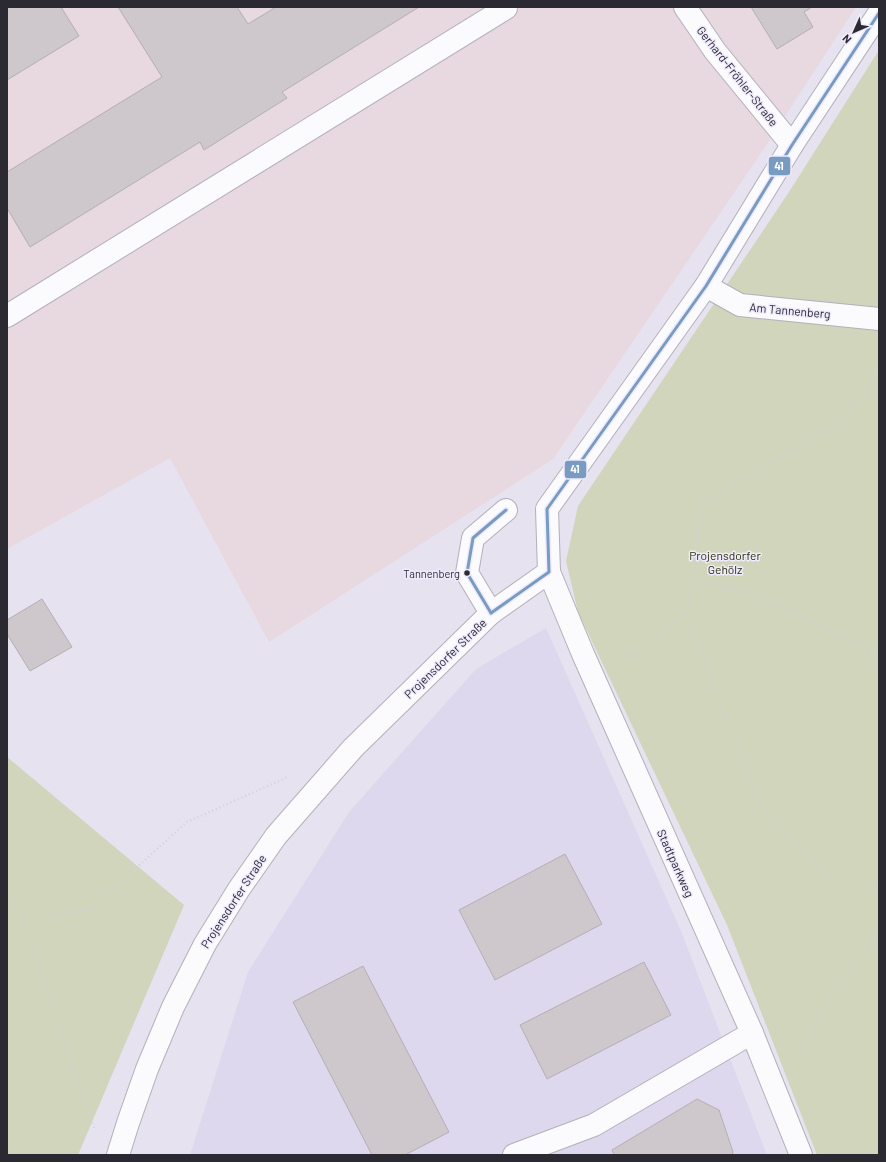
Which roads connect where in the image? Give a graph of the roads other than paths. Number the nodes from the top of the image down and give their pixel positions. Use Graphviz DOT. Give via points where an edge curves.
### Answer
graph roads {
  1 [pos="506,7"];
  2 [pos="685,7"];
  3 [pos="879,13"];
  4 [pos="792,145"];
  5 [pos="706,286"];
  6 [pos="7,316"];
  7 [pos="879,319"];
  8 [pos="506,510"];
  9 [pos="550,572"];
  10 [pos="491,613"];
  11 [pos="752,1033"];
  12 [pos="118,1155"];
  13 [pos="514,1155"];
  14 [pos="801,1155"];
  1 -- 6 [label="street"];
  2 -- 4 [label="street, Gerhard-Fröhler-Straße" via="715,51"];
  3 -- 4 [label="street"];
  4 -- 5 [label="street"];
  5 -- 7 [label="street, Am Tannenberg" via="740,306"];
  5 -- 9 [label="street" via="547,509"];
  8 -- 10 [label="street" via="473,538 468,566 467,573"];
  9 -- 10 [label="street, Projensdorfer Straße"];
  9 -- 11 [label="street, Stadtparkweg" via="583,654"];
  10 -- 12 [label="street, Projensdorfer Straße" via="352,748 276,836 239,889 205,944 173,1006 147,1069"];
  11 -- 13 [label="street" via="594,1125"];
  11 -- 14 [label="street, Stadtparkweg"];
}
